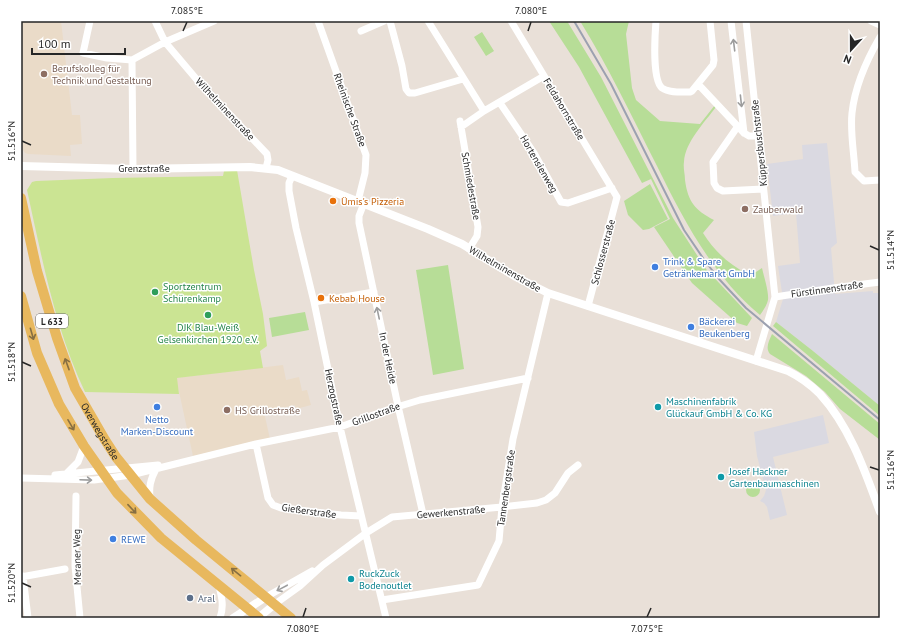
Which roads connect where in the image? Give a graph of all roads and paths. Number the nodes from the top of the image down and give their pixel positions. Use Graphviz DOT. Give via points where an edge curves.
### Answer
graph roads {
  1 [pos="90,21"];
  2 [pos="155,21"];
  3 [pos="214,21"];
  4 [pos="318,21"];
  5 [pos="384,21"];
  6 [pos="390,21"];
  7 [pos="428,21"];
  8 [pos="511,21"];
  9 [pos="656,21"];
  10 [pos="710,21"];
  11 [pos="731,21"];
  12 [pos="746,21"];
  13 [pos="871,21"];
  14 [pos="880,25"];
  15 [pos="361,31"];
  16 [pos="880,37"];
  17 [pos="165,42"];
  18 [pos="132,60"];
  19 [pos="751,66"];
  20 [pos="737,68"];
  21 [pos="544,76"];
  22 [pos="463,79"];
  23 [pos="698,84"];
  24 [pos="500,103"];
  25 [pos="484,112"];
  26 [pos="738,126"];
  27 [pos="744,133"];
  28 [pos="758,136"];
  29 [pos="21,166"];
  30 [pos="266,168"];
  31 [pos="133,169"];
  32 [pos="292,176"];
  33 [pos="880,180"];
  34 [pos="612,188"];
  35 [pos="763,189"];
  36 [pos="617,197"];
  37 [pos="21,198"];
  38 [pos="361,202"];
  39 [pos="469,248"];
  40 [pos="880,282"];
  41 [pos="374,292"];
  42 [pos="548,293"];
  43 [pos="21,296"];
  44 [pos="775,297"];
  45 [pos="314,302"];
  46 [pos="588,306"];
  47 [pos="756,361"];
  48 [pos="528,378"];
  49 [pos="398,406"];
  50 [pos="340,427"];
  51 [pos="256,444"];
  52 [pos="84,446"];
  53 [pos="178,464"];
  54 [pos="578,465"];
  55 [pos="156,469"];
  56 [pos="128,472"];
  57 [pos="67,473"];
  58 [pos="105,475"];
  59 [pos="21,478"];
  60 [pos="39,478"];
  61 [pos="76,496"];
  62 [pos="150,499"];
  63 [pos="502,508"];
  64 [pos="880,512"];
  65 [pos="423,514"];
  66 [pos="361,516"];
  67 [pos="366,534"];
  68 [pos="323,565"];
  69 [pos="65,569"];
  70 [pos="22,576"];
  71 [pos="219,586"];
  72 [pos="266,597"];
  73 [pos="382,600"];
  74 [pos="276,604"];
  75 [pos="248,609"];
  76 [pos="28,618"];
  77 [pos="80,618"];
  78 [pos="220,618"];
  79 [pos="233,618"];
  80 [pos="259,618"];
  81 [pos="291,618"];
  82 [pos="386,618"];
  1 -- 18 [label="street" via="83,53"];
  2 -- 17 [label="street, Wilhelminenstraße"];
  3 -- 17 [label="street"];
  4 -- 38 [label="street, Rheinische Straße" via="366,155"];
  5 -- 15 [label="street"];
  6 -- 22 [label="street" via="409,93"];
  7 -- 22 [label="street"];
  8 -- 21 [label="street, Feldahornstraße"];
  9 -- 23 [label="street" via="654,43 660,85 668,91 690,92"];
  10 -- 23 [label="street" via="714,60"];
  20 -- 11 [label="street, Küppersbuschstraße, one-way"];
  12 -- 19 [label="street, Küppersbuschstraße"];
  13 -- 14 [label="street"];
  16 -- 33 [label="street" via="867,59 852,113 855,172 864,181"];
  17 -- 18 [label="street"];
  17 -- 30 [label="street, Wilhelminenstraße" via="267,154"];
  18 -- 31 [label="street"];
  19 -- 20 [label="street"];
  19 -- 28 [label="street, Küppersbuschstraße"];
  20 -- 27 [label="street, Küppersbuschstraße, one-way"];
  21 -- 24 [label="street"];
  21 -- 34 [label="street, Feldahornstraße"];
  22 -- 25 [label="street"];
  23 -- 26 [label="street"];
  24 -- 25 [label="street"];
  24 -- 34 [label="street, Hortensienweg" via="534,153 561,202 568,203"];
  25 -- 39 [label="street, Schmiedestraße" via="460,124 478,227 477,236"];
  26 -- 27 [label="street"];
  26 -- 35 [label="street" via="713,162 714,183 723,192"];
  27 -- 28 [label="street"];
  28 -- 35 [label="street, Küppersbuschstraße"];
  29 -- 31 [label="street, Grenzstraße"];
  30 -- 31 [label="street, Grenzstraße"];
  30 -- 32 [label="street, Wilhelminenstraße"];
  32 -- 38 [label="street, Wilhelminenstraße"];
  32 -- 45 [label="street, Herzogstraße" via="289,191"];
  34 -- 36 [label="street, Feldahornstraße"];
  35 -- 44 [label="street, Küppersbuschstraße"];
  36 -- 46 [label="street, Schlosserstraße"];
  56 -- 37 [label="main road, Overwegstraße / L 633, one-way" via="105,440 75,388 37,271"];
  38 -- 39 [label="street, Wilhelminenstraße"];
  38 -- 41 [label="street, In der Heide" via="358,219"];
  39 -- 42 [label="street, Wilhelminenstraße"];
  40 -- 44 [label="street, Fürstinnenstraße"];
  41 -- 45 [label="street"];
  49 -- 41 [label="street, In der Heide, one-way"];
  42 -- 46 [label="street, Wilhelminenstraße"];
  42 -- 48 [label="street, Tannenbergstraße"];
  43 -- 52 [label="main road, Overwegstraße / L 633, one-way" via="37,353 59,404"];
  44 -- 47 [label="street, Küppersbuschstraße"];
  45 -- 50 [label="street, Herzogstraße"];
  46 -- 47 [label="street, Wilhelminenstraße"];
  47 -- 64 [label="street, Wilhelminenstraße" via="788,371 820,394 852,443"];
  48 -- 49 [label="street, Grillostraße"];
  48 -- 63 [label="street, Tannenbergstraße" via="513,439"];
  49 -- 50 [label="street, Grillostraße"];
  49 -- 65 [label="street, In der Heide"];
  50 -- 51 [label="street, Grillostraße"];
  50 -- 66 [label="street, Herzogstraße"];
  51 -- 53 [label="street, Grillostraße"];
  51 -- 66 [label="street, Gießerstraße" via="268,498 273,505"];
  52 -- 57 [label="street" via="78,462"];
  52 -- 58 [label="main road, Overwegstraße / L 633"];
  53 -- 55 [label="street, Grillostraße"];
  53 -- 56 [label="street, Grillostraße"];
  54 -- 63 [label="street, Gewerkenstraße" via="546,500"];
  55 -- 56 [label="street, Grillostraße"];
  55 -- 62 [label="street" via="149,488"];
  56 -- 58 [label="street, Grillostraße"];
  56 -- 62 [label="main road, Overwegstraße / L 633"];
  57 -- 58 [label="street, Grillostraße"];
  57 -- 60 [label="street, Grillostraße"];
  60 -- 58 [label="street, Grillostraße, one-way"];
  58 -- 71 [label="main road, Overwegstraße / L 633, one-way" via="117,493 161,538"];
  59 -- 60 [label="street, Grillostraße"];
  61 -- 77 [label="street, Meraner Weg" via="75,566"];
  72 -- 62 [label="main road, Overwegstraße / L 633, one-way"];
  63 -- 65 [label="street, Gewerkenstraße"];
  63 -- 73 [label="street, Tannenbergstraße" via="499,540 478,585"];
  65 -- 67 [label="street, Gewerkenstraße" via="392,517"];
  66 -- 67 [label="street, Herzogstraße"];
  67 -- 68 [label="street, Gewerkenstraße"];
  67 -- 73 [label="street, Herzogstraße"];
  68 -- 72 [label="street, Gewerkenstraße, one-way"];
  68 -- 74 [label="street, Gewerkenstraße"];
  69 -- 70 [label="street"];
  70 -- 76 [label="street"];
  71 -- 75 [label="main road, Overwegstraße / L 633"];
  71 -- 78 [label="street" via="223,610"];
  72 -- 74 [label="main road, Overwegstraße / L 633"];
  72 -- 75 [label="street, Gewerkenstraße"];
  73 -- 82 [label="street, Herzogstraße"];
  74 -- 80 [label="street, Gewerkenstraße"];
  74 -- 81 [label="main road, L 633"];
  75 -- 79 [label="street, Gewerkenstraße"];
  75 -- 80 [label="main road, Overwegstraße / L 633"];
}
